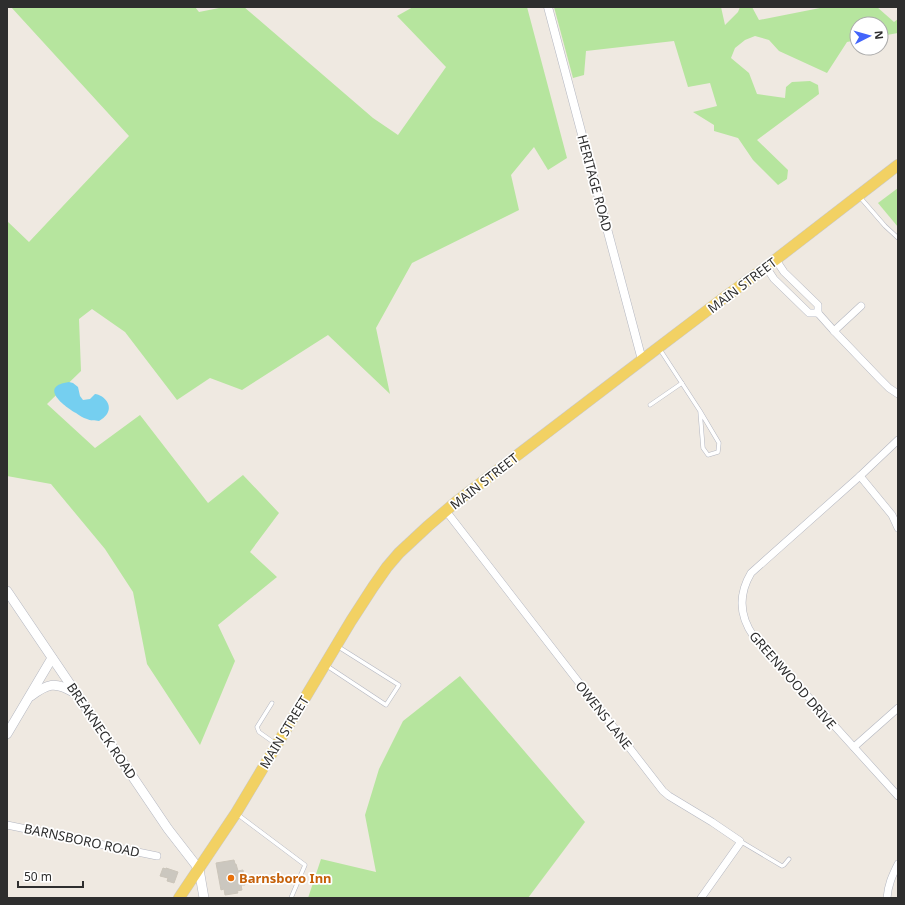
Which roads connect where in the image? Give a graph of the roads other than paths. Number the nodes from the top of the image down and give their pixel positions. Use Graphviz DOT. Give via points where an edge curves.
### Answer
graph roads {
  1 [pos="548,7"];
  2 [pos="898,165"];
  3 [pos="858,196"];
  4 [pos="898,238"];
  5 [pos="776,260"];
  6 [pos="766,267"];
  7 [pos="861,306"];
  8 [pos="818,313"];
  9 [pos="834,331"];
  10 [pos="658,347"];
  11 [pos="642,360"];
  12 [pos="682,383"];
  13 [pos="898,394"];
  14 [pos="650,405"];
  15 [pos="700,411"];
  16 [pos="898,440"];
  17 [pos="860,476"];
  18 [pos="446,511"];
  19 [pos="898,528"];
  20 [pos="7,591"];
  21 [pos="336,645"];
  22 [pos="52,658"];
  23 [pos="325,664"];
  24 [pos="76,694"];
  25 [pos="28,698"];
  26 [pos="272,702"];
  27 [pos="898,708"];
  28 [pos="7,734"];
  29 [pos="277,745"];
  30 [pos="854,747"];
  31 [pos="898,796"];
  32 [pos="236,813"];
  33 [pos="7,825"];
  34 [pos="740,841"];
  35 [pos="157,856"];
  36 [pos="789,859"];
  37 [pos="898,864"];
  38 [pos="198,869"];
  39 [pos="179,898"];
  40 [pos="204,898"];
  41 [pos="291,898"];
  42 [pos="701,898"];
  43 [pos="887,898"];
  1 -- 11 [label="street, HERITAGE ROAD"];
  2 -- 3 [label="main road, MAIN STREET"];
  3 -- 4 [label="lane"];
  3 -- 5 [label="main road, MAIN STREET"];
  5 -- 6 [label="main road, MAIN STREET"];
  5 -- 8 [label="street" via="784,272 818,305"];
  6 -- 8 [label="street" via="774,279 809,314"];
  6 -- 10 [label="main road, MAIN STREET"];
  7 -- 9 [label="street"];
  8 -- 9 [label="street"];
  9 -- 13 [label="street" via="889,388"];
  10 -- 11 [label="main road, MAIN STREET"];
  10 -- 12 [label="lane"];
  11 -- 18 [label="main road, MAIN STREET"];
  12 -- 14 [label="lane"];
  12 -- 15 [label="lane"];
  15 -- 15 [label="lane" via="719,444 718,452 708,455 703,448"];
  16 -- 17 [label="street, GREENWOOD DRIVE"];
  17 -- 19 [label="street" via="892,515"];
  17 -- 30 [label="street, GREENWOOD DRIVE" via="754,571 746,584 742,601 744,619 754,637"];
  18 -- 21 [label="main road, MAIN STREET" via="388,566"];
  18 -- 34 [label="street, OWENS LANE" via="663,791"];
  20 -- 22 [label="main road, BREAKNECK ROAD"];
  21 -- 23 [label="main road, MAIN STREET"];
  21 -- 23 [label="lane" via="399,685 386,704"];
  22 -- 24 [label="main road, BREAKNECK ROAD"];
  22 -- 25 [label="main road"];
  23 -- 29 [label="main road, MAIN STREET"];
  24 -- 25 [label="main road" via="56,685 39,690"];
  24 -- 38 [label="main road, BREAKNECK ROAD"];
  25 -- 28 [label="main road"];
  26 -- 29 [label="lane" via="257,727 259,732"];
  27 -- 30 [label="street"];
  29 -- 32 [label="main road, MAIN STREET"];
  30 -- 31 [label="street, GREENWOOD DRIVE"];
  32 -- 38 [label="main road, MAIN STREET"];
  32 -- 41 [label="lane" via="305,865"];
  33 -- 35 [label="street, BARNSBORO ROAD"];
  34 -- 36 [label="lane" via="782,866"];
  34 -- 42 [label="street"];
  37 -- 43 [label="street" via="891,879"];
  38 -- 39 [label="main road, MAIN STREET"];
  38 -- 40 [label="main road"];
}
